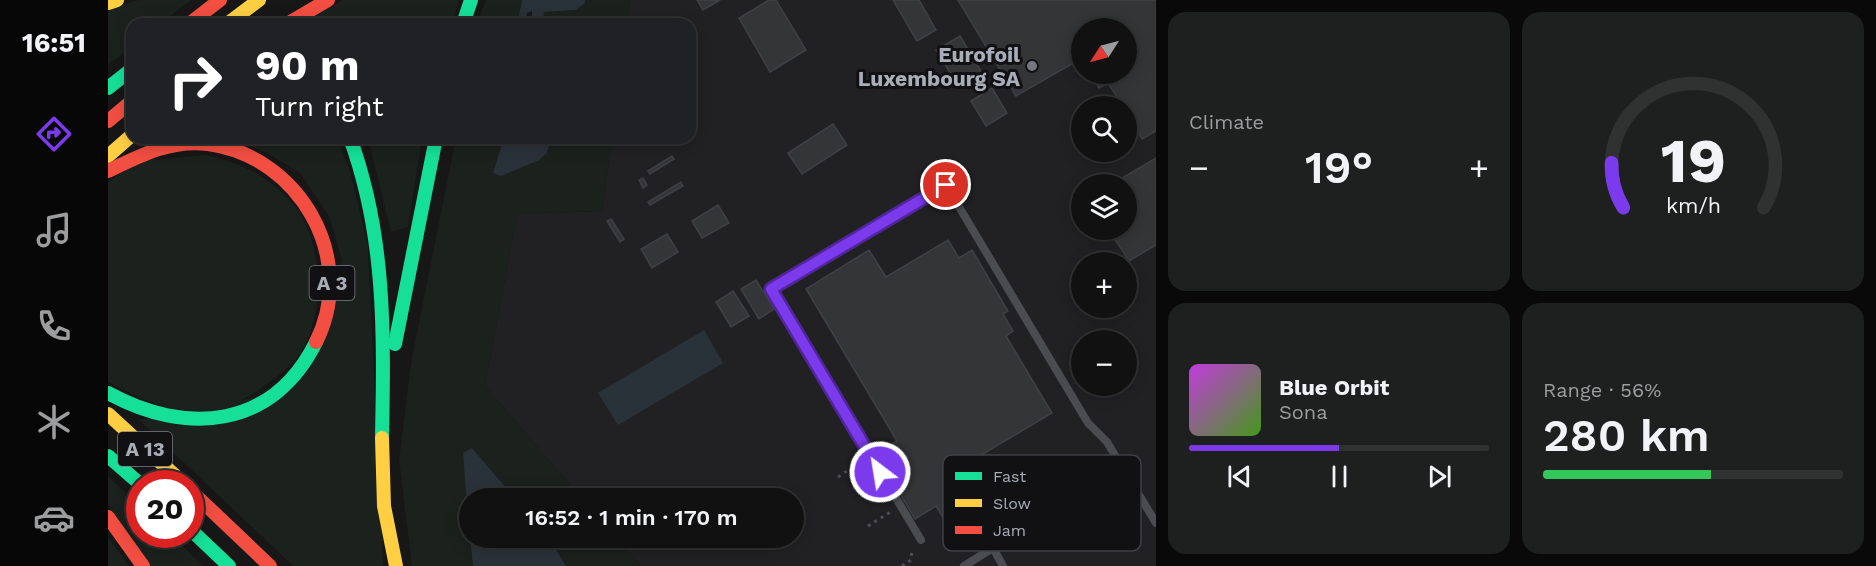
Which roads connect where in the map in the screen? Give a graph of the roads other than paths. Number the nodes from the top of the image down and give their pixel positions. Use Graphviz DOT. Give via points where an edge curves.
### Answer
graph roads {
  1 [pos="117,0"];
  2 [pos="220,0"];
  3 [pos="328,0"];
  4 [pos="471,0"];
  5 [pos="108,3"];
  6 [pos="272,12"];
  7 [pos="197,18"];
  8 [pos="250,18"];
  9 [pos="465,18"];
  10 [pos="126,74"];
  11 [pos="108,88"];
  12 [pos="126,106"];
  13 [pos="108,122"];
  14 [pos="126,140"];
  15 [pos="352,144"];
  16 [pos="435,144"];
  17 [pos="108,156"];
  18 [pos="108,171"];
  19 [pos="108,393"];
  20 [pos="383,405"];
  21 [pos="108,414"];
  22 [pos="1115,455"];
  23 [pos="108,456"];
  24 [pos="169,470"];
  25 [pos="126,472"];
  26 [pos="1141,498"];
  27 [pos="204,503"];
  28 [pos="108,517"];
  29 [pos="1156,523"];
  30 [pos="921,540"];
  31 [pos="204,542"];
  32 [pos="988,551"];
  33 [pos="995,551"];
  34 [pos="142,566"];
  35 [pos="229,566"];
  36 [pos="270,566"];
  37 [pos="396,566"];
  38 [pos="964,566"];
  39 [pos="1003,566"];
  1 -- 5 [label="highway"];
  2 -- 7 [label="highway"];
  3 -- 6 [label="highway"];
  4 -- 9 [label="highway"];
  6 -- 8 [label="highway"];
  10 -- 11 [label="highway"];
  12 -- 13 [label="highway"];
  14 -- 17 [label="highway"];
  15 -- 20 [label="highway, A 3" via="368,193 379,253"];
  16 -- 20 [label="highway, A 3"];
  18 -- 19 [label="highway, A 3" via="161,147 195,144 226,147 260,162 289,183 312,212 331,258 333,292 328,321 305,364 274,395 246,410 208,420 174,420 135,409"];
  20 -- 37 [label="highway, A 3" via="383,496"];
  21 -- 24 [label="highway, A 13"];
  22 -- 30 [label="lane" via="1089,423 946,185 771,289"];
  23 -- 25 [label="highway, A 13"];
  26 -- 29 [label="lane"];
  27 -- 36 [label="highway, A 13"];
  28 -- 34 [label="highway"];
  31 -- 35 [label="highway"];
  32 -- 38 [label="lane"];
  33 -- 39 [label="lane"];
}
